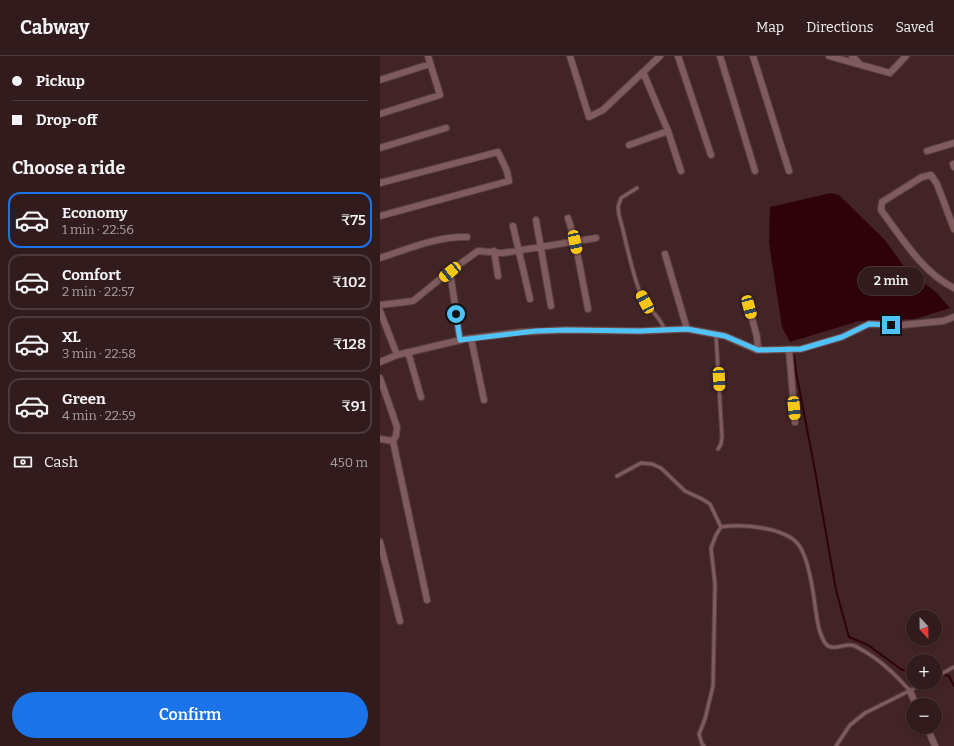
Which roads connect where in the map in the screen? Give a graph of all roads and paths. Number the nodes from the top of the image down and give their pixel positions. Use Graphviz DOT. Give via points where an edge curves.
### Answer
graph roads {
  1 [pos="428,56"];
  2 [pos="570,56"];
  3 [pos="660,56"];
  4 [pos="678,56"];
  5 [pos="720,56"];
  6 [pos="753,56"];
  7 [pos="829,56"];
  8 [pos="852,56"];
  9 [pos="906,56"];
  10 [pos="430,64"];
  11 [pos="861,65"];
  12 [pos="643,72"];
  13 [pos="380,80"];
  14 [pos="380,114"];
  15 [pos="446,128"];
  16 [pos="668,131"];
  17 [pos="954,143"];
  18 [pos="629,145"];
  19 [pos="380,148"];
  20 [pos="927,151"];
  21 [pos="711,155"];
  22 [pos="681,171"];
  23 [pos="754,171"];
  24 [pos="789,172"];
  25 [pos="380,183"];
  26 [pos="637,188"];
  27 [pos="380,216"];
  28 [pos="568,218"];
  29 [pos="536,220"];
  30 [pos="513,226"];
  31 [pos="954,229"];
  32 [pos="467,237"];
  33 [pos="596,238"];
  34 [pos="575,242"];
  35 [pos="541,247"];
  36 [pos="520,250"];
  37 [pos="494,251"];
  38 [pos="665,254"];
  39 [pos="380,258"];
  40 [pos="450,272"];
  41 [pos="498,276"];
  42 [pos="954,288"];
  43 [pos="530,299"];
  44 [pos="380,305"];
  45 [pos="551,306"];
  46 [pos="749,307"];
  47 [pos="588,309"];
  48 [pos="380,311"];
  49 [pos="954,317"];
  50 [pos="687,329"];
  51 [pos="665,330"];
  52 [pos="716,335"];
  53 [pos="471,338"];
  54 [pos="460,340"];
  55 [pos="789,349"];
  56 [pos="758,350"];
  57 [pos="408,352"];
  58 [pos="396,355"];
  59 [pos="380,362"];
  60 [pos="380,378"];
  61 [pos="421,397"];
  62 [pos="484,400"];
  63 [pos="795,422"];
  64 [pos="380,439"];
  65 [pos="392,441"];
  66 [pos="718,449"];
  67 [pos="617,476"];
  68 [pos="721,527"];
  69 [pos="380,542"];
  70 [pos="383,565"];
  71 [pos="427,600"];
  72 [pos="400,622"];
  73 [pos="954,667"];
  74 [pos="942,674"];
  75 [pos="910,691"];
  76 [pos="913,698"];
  77 [pos="930,734"];
  78 [pos="704,746"];
  79 [pos="836,746"];
  80 [pos="935,746"];
  1 -- 10 [label="street"];
  2 -- 12 [label="street" via="589,117 603,110"];
  3 -- 12 [label="street"];
  4 -- 21 [label="street"];
  5 -- 23 [label="street"];
  6 -- 24 [label="street"];
  7 -- 11 [label="street"];
  8 -- 11 [label="street"];
  9 -- 11 [label="street" via="890,73"];
  10 -- 13 [label="street"];
  10 -- 14 [label="street" via="440,95"];
  12 -- 16 [label="street"];
  15 -- 19 [label="street"];
  16 -- 18 [label="street"];
  16 -- 22 [label="street"];
  17 -- 20 [label="street"];
  25 -- 27 [label="street" via="498,152 509,181"];
  26 -- 51 [label="lane" via="621,198 619,214 641,295 662,322"];
  28 -- 34 [label="street"];
  29 -- 35 [label="street"];
  30 -- 36 [label="street"];
  31 -- 42 [label="street" via="937,184 931,176 922,177 882,202 880,206 929,272"];
  32 -- 39 [label="street" via="435,240"];
  33 -- 34 [label="street"];
  34 -- 35 [label="street"];
  34 -- 47 [label="street"];
  35 -- 36 [label="street"];
  35 -- 45 [label="street"];
  36 -- 37 [label="street" via="503,253"];
  36 -- 43 [label="street"];
  37 -- 40 [label="street" via="478,251"];
  37 -- 41 [label="street"];
  38 -- 50 [label="street"];
  40 -- 44 [label="street" via="413,301"];
  40 -- 54 [label="street"];
  46 -- 56 [label="street"];
  48 -- 58 [label="street"];
  49 -- 55 [label="street" via="902,325 869,324 842,337 801,349"];
  50 -- 51 [label="street"];
  50 -- 52 [label="street"];
  51 -- 53 [label="street" via="566,330"];
  52 -- 56 [label="street" via="725,336"];
  52 -- 66 [label="lane" via="722,437"];
  53 -- 54 [label="street"];
  53 -- 62 [label="street"];
  54 -- 57 [label="street"];
  55 -- 56 [label="street"];
  55 -- 63 [label="street"];
  57 -- 58 [label="street"];
  57 -- 61 [label="street"];
  58 -- 59 [label="street"];
  60 -- 65 [label="street" via="397,427 396,436"];
  64 -- 65 [label="street"];
  65 -- 71 [label="street"];
  67 -- 68 [label="lane" via="641,463 661,468 685,491 710,504"];
  68 -- 75 [label="lane" via="732,525 770,530 791,537 799,545 808,568 819,627 826,644 832,648 851,645 870,654 893,671"];
  68 -- 78 [label="lane" via="711,548 714,584 713,679 699,734"];
  69 -- 70 [label="street"];
  70 -- 72 [label="street"];
  73 -- 74 [label="lane"];
  75 -- 76 [label="street"];
  75 -- 79 [label="lane" via="865,713 850,724"];
  77 -- 80 [label="street"];
}
